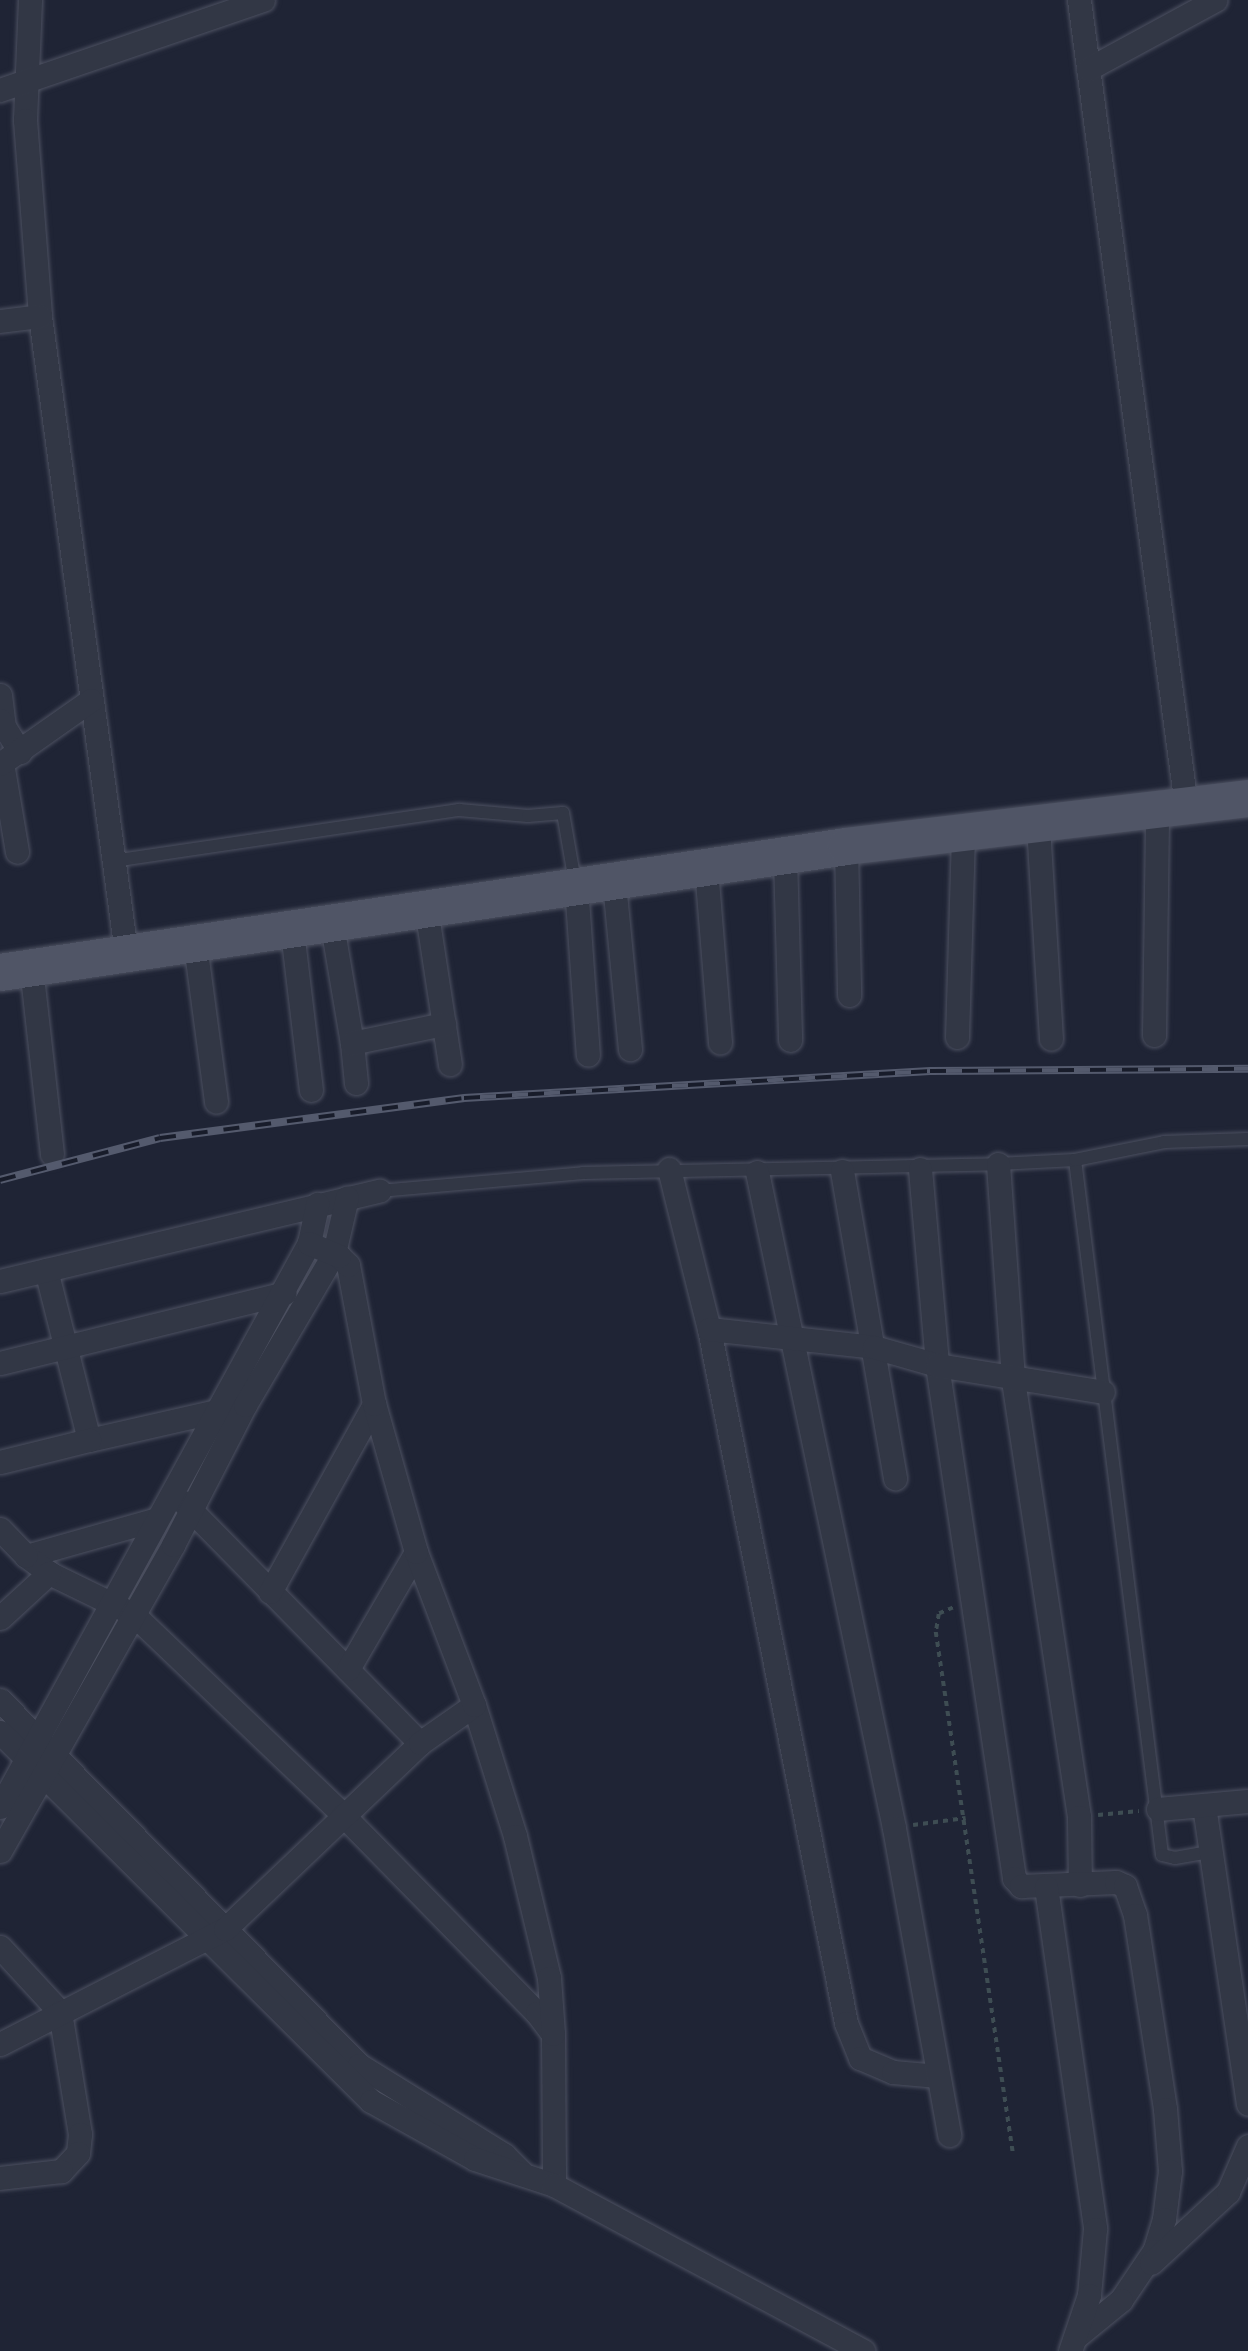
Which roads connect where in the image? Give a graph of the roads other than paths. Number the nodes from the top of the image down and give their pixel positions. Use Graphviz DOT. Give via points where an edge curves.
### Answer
graph roads {
  1 [pos="30,0"];
  2 [pos="263,0"];
  3 [pos="1079,0"];
  4 [pos="1215,0"];
  5 [pos="1088,69"];
  6 [pos="26,80"];
  7 [pos="0,90"];
  8 [pos="40,316"];
  9 [pos="0,321"];
  10 [pos="0,695"];
  11 [pos="91,700"];
  12 [pos="2,723"];
  13 [pos="7,760"];
  14 [pos="1248,798"];
  15 [pos="1172,807"];
  16 [pos="1038,826"];
  17 [pos="963,831"];
  18 [pos="846,846"];
  19 [pos="18,852"];
  20 [pos="785,857"];
  21 [pos="113,861"];
  22 [pos="706,869"];
  23 [pos="614,883"];
  24 [pos="576,885"];
  25 [pos="426,908"];
  26 [pos="332,925"];
  27 [pos="292,931"];
  28 [pos="195,944"];
  29 [pos="126,952"];
  30 [pos="15,970"];
  31 [pos="849,995"];
  32 [pos="444,1024"];
  33 [pos="1154,1035"];
  34 [pos="957,1037"];
  35 [pos="1051,1039"];
  36 [pos="790,1040"];
  37 [pos="720,1042"];
  38 [pos="352,1043"];
  39 [pos="631,1049"];
  40 [pos="588,1055"];
  41 [pos="450,1064"];
  42 [pos="356,1083"];
  43 [pos="311,1090"];
  44 [pos="216,1102"];
  45 [pos="1248,1139"];
  46 [pos="52,1154"];
  47 [pos="1075,1160"];
  48 [pos="998,1164"];
  49 [pos="920,1169"];
  50 [pos="669,1170"];
  51 [pos="842,1171"];
  52 [pos="757,1172"];
  53 [pos="379,1191"];
  54 [pos="347,1197"];
  55 [pos="317,1204"];
  56 [pos="309,1243"];
  57 [pos="334,1253"];
  58 [pos="46,1270"];
  59 [pos="0,1281"];
  60 [pos="312,1288"];
  61 [pos="277,1295"];
  62 [pos="709,1329"];
  63 [pos="790,1335"];
  64 [pos="64,1345"];
  65 [pos="874,1347"];
  66 [pos="0,1363"];
  67 [pos="937,1365"];
  68 [pos="1013,1380"];
  69 [pos="1102,1392"];
  70 [pos="374,1404"];
  71 [pos="245,1405"];
  72 [pos="216,1411"];
  73 [pos="89,1440"];
  74 [pos="0,1462"];
  75 [pos="895,1479"];
  76 [pos="173,1493"];
  77 [pos="192,1511"];
  78 [pos="157,1520"];
  79 [pos="0,1529"];
  80 [pos="416,1552"];
  81 [pos="26,1556"];
  82 [pos="49,1573"];
  83 [pos="270,1592"];
  84 [pos="124,1608"];
  85 [pos="0,1618"];
  86 [pos="348,1669"];
  87 [pos="0,1700"];
  88 [pos="474,1705"];
  89 [pos="0,1732"];
  90 [pos="38,1739"];
  91 [pos="420,1742"];
  92 [pos="56,1756"];
  93 [pos="28,1761"];
  94 [pos="44,1777"];
  95 [pos="1248,1801"];
  96 [pos="1204,1806"];
  97 [pos="0,1807"];
  98 [pos="1158,1809"];
  99 [pos="343,1815"];
  100 [pos="0,1851"];
  101 [pos="1210,1852"];
  102 [pos="1080,1885"];
  103 [pos="1046,1887"];
  104 [pos="215,1933"];
  105 [pos="0,1947"];
  106 [pos="60,2012"];
  107 [pos="552,2034"];
  108 [pos="0,2045"];
  109 [pos="938,2076"];
  110 [pos="1248,2104"];
  111 [pos="950,2135"];
  112 [pos="1248,2146"];
  113 [pos="0,2178"];
  114 [pos="554,2185"];
  115 [pos="1146,2267"];
  116 [pos="1073,2344"];
  117 [pos="863,2351"];
  1 -- 6 [label="street"];
  2 -- 6 [label="street"];
  3 -- 5 [label="street"];
  4 -- 5 [label="street"];
  5 -- 15 [label="street"];
  6 -- 7 [label="street"];
  6 -- 8 [label="street"];
  8 -- 9 [label="street"];
  8 -- 11 [label="street"];
  10 -- 12 [label="street"];
  11 -- 13 [label="street"];
  11 -- 21 [label="street"];
  12 -- 13 [label="street"];
  13 -- 19 [label="street"];
  14 -- 15 [label="main road"];
  15 -- 16 [label="main road"];
  15 -- 33 [label="street"];
  16 -- 17 [label="main road"];
  16 -- 35 [label="street"];
  17 -- 18 [label="main road"];
  17 -- 34 [label="street"];
  18 -- 20 [label="main road"];
  18 -- 31 [label="street"];
  20 -- 22 [label="main road"];
  20 -- 36 [label="street"];
  21 -- 24 [label="lane" via="459,810 528,816 563,813"];
  21 -- 29 [label="street"];
  22 -- 23 [label="main road"];
  22 -- 37 [label="street"];
  23 -- 24 [label="main road"];
  23 -- 39 [label="street"];
  24 -- 25 [label="main road"];
  24 -- 40 [label="street"];
  25 -- 26 [label="main road"];
  25 -- 32 [label="street"];
  26 -- 27 [label="main road"];
  26 -- 38 [label="street"];
  27 -- 28 [label="main road"];
  27 -- 43 [label="street"];
  28 -- 29 [label="main road"];
  28 -- 44 [label="street"];
  29 -- 30 [label="main road"];
  30 -- 46 [label="street"];
  32 -- 38 [label="street"];
  32 -- 41 [label="street"];
  38 -- 42 [label="street"];
  45 -- 47 [label="lane" via="1164,1142"];
  47 -- 48 [label="lane"];
  47 -- 69 [label="lane"];
  48 -- 49 [label="lane"];
  48 -- 68 [label="street"];
  49 -- 51 [label="lane"];
  49 -- 67 [label="street"];
  50 -- 52 [label="lane"];
  50 -- 53 [label="lane"];
  50 -- 62 [label="street"];
  51 -- 52 [label="lane"];
  51 -- 65 [label="street"];
  52 -- 63 [label="street"];
  53 -- 54 [label="street"];
  54 -- 55 [label="street"];
  54 -- 57 [label="street"];
  55 -- 56 [label="street"];
  55 -- 58 [label="street"];
  56 -- 57 [label="street"];
  56 -- 61 [label="street"];
  57 -- 60 [label="street"];
  57 -- 70 [label="street" via="348,1265"];
  58 -- 59 [label="street"];
  58 -- 64 [label="street"];
  60 -- 61 [label="street"];
  60 -- 71 [label="street"];
  61 -- 64 [label="street"];
  61 -- 72 [label="street"];
  62 -- 63 [label="street"];
  62 -- 109 [label="street" via="852,2042 860,2058 871,2064 892,2072"];
  63 -- 65 [label="street"];
  63 -- 109 [label="street" via="894,1828"];
  64 -- 66 [label="street"];
  64 -- 73 [label="street"];
  65 -- 67 [label="street"];
  65 -- 75 [label="street"];
  67 -- 68 [label="street"];
  67 -- 103 [label="street" via="1014,1878 1020,1886"];
  68 -- 69 [label="street"];
  68 -- 102 [label="street" via="1079,1816"];
  69 -- 98 [label="lane"];
  70 -- 80 [label="street"];
  70 -- 83 [label="street"];
  71 -- 72 [label="street"];
  71 -- 77 [label="street"];
  72 -- 73 [label="street"];
  72 -- 76 [label="street"];
  73 -- 74 [label="street"];
  76 -- 77 [label="street"];
  76 -- 78 [label="street"];
  77 -- 83 [label="street"];
  77 -- 84 [label="street"];
  78 -- 81 [label="street"];
  78 -- 84 [label="street"];
  79 -- 81 [label="street"];
  80 -- 86 [label="street"];
  80 -- 88 [label="street"];
  81 -- 82 [label="street"];
  82 -- 84 [label="street"];
  82 -- 85 [label="street"];
  83 -- 86 [label="street"];
  84 -- 90 [label="street"];
  84 -- 92 [label="street"];
  84 -- 99 [label="street"];
  86 -- 91 [label="street"];
  87 -- 90 [label="street"];
  88 -- 91 [label="street"];
  88 -- 107 [label="street" via="518,1849 549,1978"];
  89 -- 93 [label="street"];
  90 -- 92 [label="street"];
  90 -- 93 [label="street"];
  91 -- 99 [label="street"];
  92 -- 94 [label="street"];
  92 -- 104 [label="street"];
  93 -- 94 [label="street"];
  93 -- 97 [label="street"];
  94 -- 100 [label="street"];
  94 -- 104 [label="street"];
  95 -- 96 [label="street"];
  96 -- 98 [label="street"];
  96 -- 101 [label="street"];
  98 -- 101 [label="lane" via="1163,1856"];
  99 -- 104 [label="street"];
  99 -- 107 [label="street"];
  101 -- 110 [label="street"];
  102 -- 103 [label="street"];
  102 -- 115 [label="street" via="1121,1882 1135,1915 1170,2171 1164,2219"];
  103 -- 116 [label="street" via="1093,2191 1093,2262"];
  104 -- 106 [label="street"];
  104 -- 114 [label="street" via="371,2101 475,2159"];
  105 -- 106 [label="street"];
  106 -- 108 [label="street"];
  106 -- 113 [label="street" via="80,2134 78,2152 61,2171"];
  107 -- 114 [label="street"];
  109 -- 111 [label="street"];
  112 -- 115 [label="street" via="1228,2192"];
  114 -- 117 [label="street"];
  115 -- 116 [label="street" via="1101,2320"];
}
